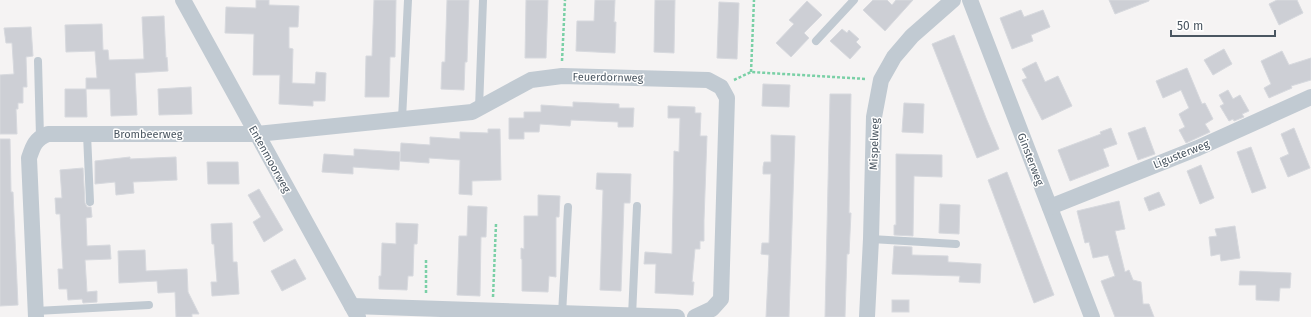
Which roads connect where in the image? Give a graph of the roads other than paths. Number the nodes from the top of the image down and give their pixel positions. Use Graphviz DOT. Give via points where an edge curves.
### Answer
graph roads {
  1 [pos="183,0"];
  2 [pos="408,0"];
  3 [pos="483,0"];
  4 [pos="854,0"];
  5 [pos="953,0"];
  6 [pos="970,0"];
  7 [pos="816,41"];
  8 [pos="38,62"];
  9 [pos="1311,97"];
  10 [pos="480,108"];
  11 [pos="402,119"];
  12 [pos="86,134"];
  13 [pos="257,134"];
  14 [pos="40,137"];
  15 [pos="90,202"];
  16 [pos="638,206"];
  17 [pos="568,207"];
  18 [pos="1050,207"];
  19 [pos="871,239"];
  20 [pos="956,244"];
  21 [pos="149,305"];
  22 [pos="355,312"];
  23 [pos="36,314"];
  24 [pos="562,314"];
  25 [pos="632,316"];
  26 [pos="677,317"];
  27 [pos="695,317"];
  28 [pos="867,317"];
  29 [pos="1092,317"];
  1 -- 13 [label="street, Entenmoorweg"];
  2 -- 11 [label="lane"];
  3 -- 10 [label="lane"];
  4 -- 7 [label="lane"];
  5 -- 19 [label="street, Mispelweg" via="912,36 894,57 881,80 874,117"];
  6 -- 18 [label="street, Ginsterweg"];
  8 -- 14 [label="lane"];
  9 -- 18 [label="street, Ligusterweg" via="1198,148"];
  10 -- 11 [label="street, Feuerdornweg" via="472,112"];
  10 -- 27 [label="street, Feuerdornweg" via="531,80 562,76 708,80 721,87 727,98 721,299 712,309"];
  11 -- 13 [label="street, Feuerdornweg"];
  12 -- 13 [label="street, Brombeerweg"];
  12 -- 14 [label="street, Brombeerweg" via="48,134"];
  12 -- 15 [label="lane"];
  13 -- 22 [label="street, Entenmoorweg"];
  14 -- 23 [label="street" via="34,143 29,158"];
  16 -- 25 [label="lane"];
  17 -- 24 [label="lane"];
  18 -- 29 [label="street, Ginsterweg"];
  19 -- 20 [label="lane"];
  19 -- 28 [label="street, Mispelweg"];
  21 -- 23 [label="lane"];
  22 -- 24 [label="street" via="426,309"];
  24 -- 25 [label="street"];
  25 -- 26 [label="street"];
}
